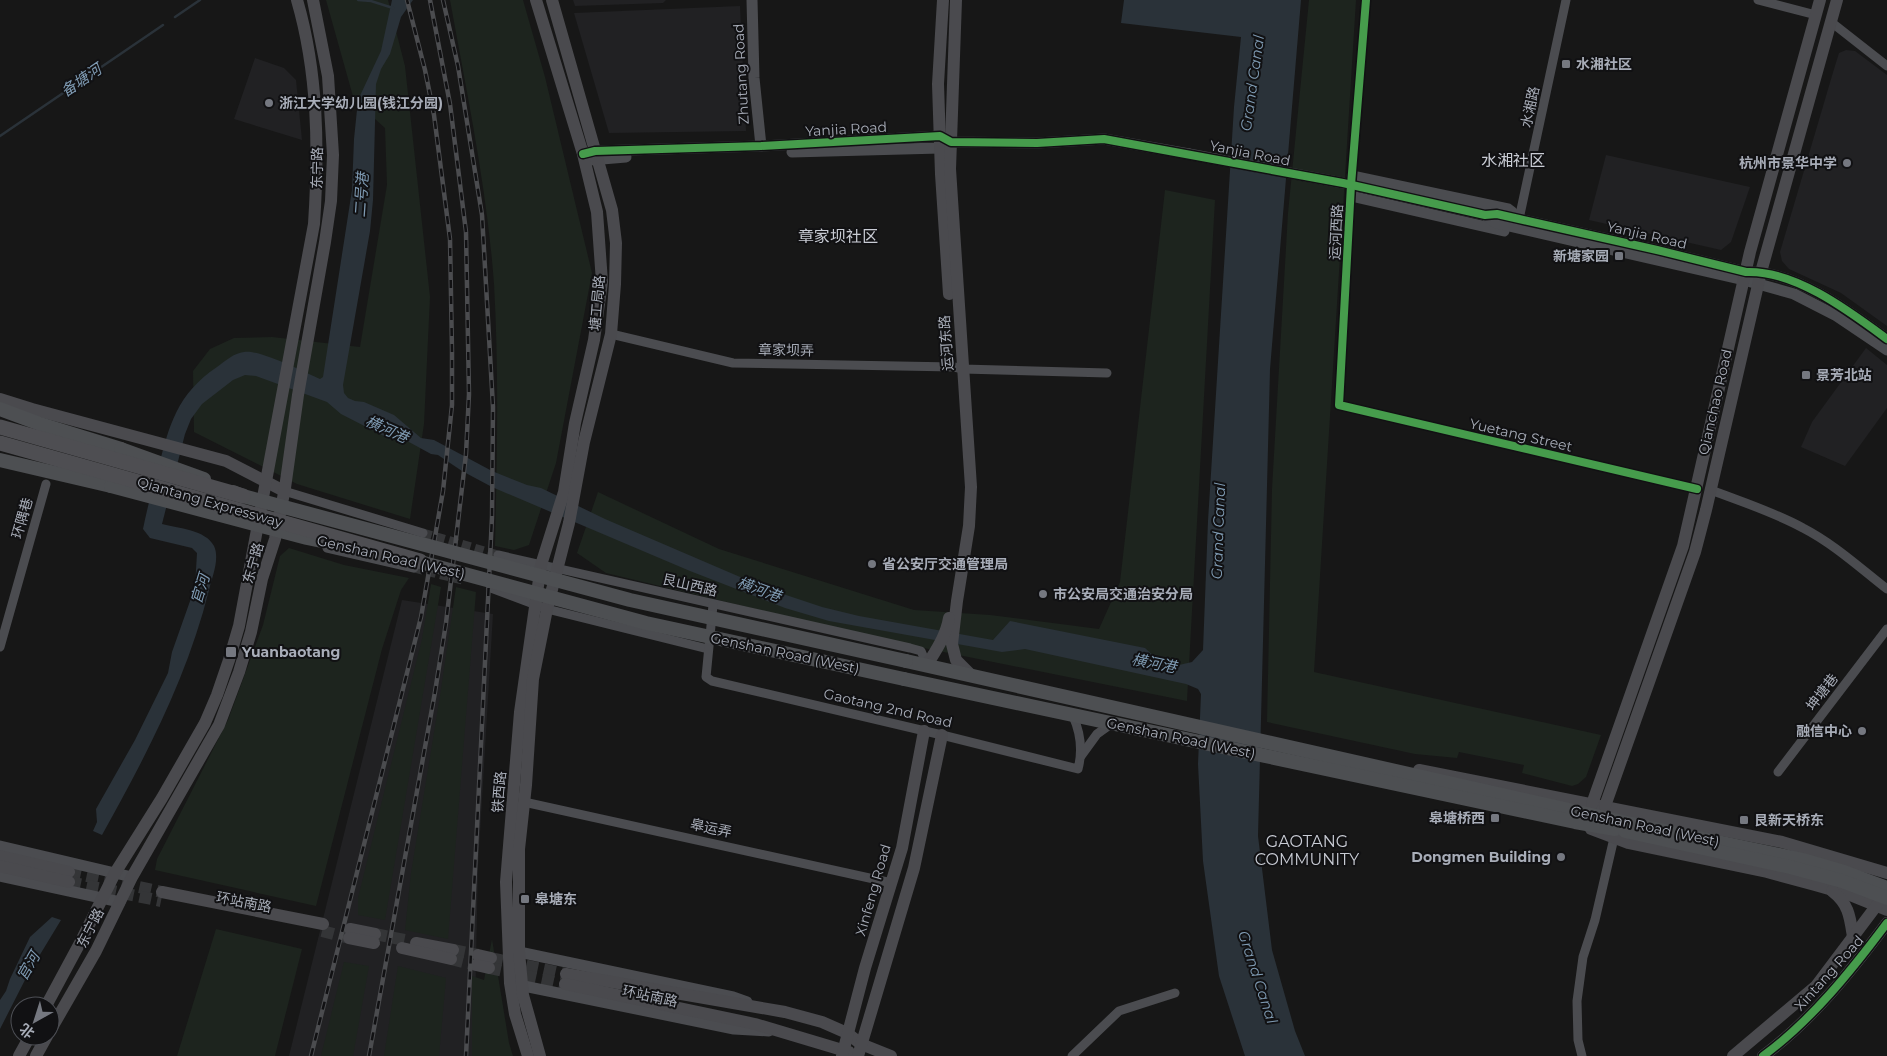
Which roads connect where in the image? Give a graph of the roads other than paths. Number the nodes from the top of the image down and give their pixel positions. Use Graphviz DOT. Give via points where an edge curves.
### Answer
graph roads {
  1 [pos="536,0"];
  2 [pos="552,0"];
  3 [pos="752,0"];
  4 [pos="943,0"];
  5 [pos="956,0"];
  6 [pos="1366,0"];
  7 [pos="1566,0"];
  8 [pos="1758,0"];
  9 [pos="1820,0"];
  10 [pos="1837,0"];
  11 [pos="299,5"];
  12 [pos="315,6"];
  13 [pos="1816,15"];
  14 [pos="1831,22"];
  15 [pos="1887,66"];
  16 [pos="944,142"];
  17 [pos="761,146"];
  18 [pos="590,156"];
  19 [pos="1352,176"];
  20 [pos="1351,196"];
  21 [pos="1485,215"];
  22 [pos="1519,219"];
  23 [pos="1533,231"];
  24 [pos="1745,276"];
  25 [pos="1759,278"];
  26 [pos="610,334"];
  27 [pos="1887,339"];
  28 [pos="1887,350"];
  29 [pos="959,368"];
  30 [pos="1107,373"];
  31 [pos="0,399"];
  32 [pos="1339,406"];
  33 [pos="0,409"];
  34 [pos="0,427"];
  35 [pos="0,443"];
  36 [pos="0,460"];
  37 [pos="266,481"];
  38 [pos="46,484"];
  39 [pos="1697,489"];
  40 [pos="1710,490"];
  41 [pos="284,491"];
  42 [pos="569,495"];
  43 [pos="243,496"];
  44 [pos="257,532"];
  45 [pos="423,533"];
  46 [pos="276,537"];
  47 [pos="498,555"];
  48 [pos="417,565"];
  49 [pos="541,565"];
  50 [pos="557,568"];
  51 [pos="491,588"];
  52 [pos="1887,590"];
  53 [pos="713,605"];
  54 [pos="541,607"];
  55 [pos="1887,629"];
  56 [pos="947,643"];
  57 [pos="0,647"];
  58 [pos="708,649"];
  59 [pos="927,665"];
  60 [pos="972,676"];
  61 [pos="1073,716"];
  62 [pos="1111,724"];
  63 [pos="924,731"];
  64 [pos="1192,733"];
  65 [pos="942,735"];
  66 [pos="1081,756"];
  67 [pos="1400,771"];
  68 [pos="1778,772"];
  69 [pos="914,787"];
  70 [pos="931,791"];
  71 [pos="524,802"];
  72 [pos="1592,804"];
  73 [pos="1605,806"];
  74 [pos="1622,830"];
  75 [pos="0,846"];
  76 [pos="0,856"];
  77 [pos="0,866"];
  78 [pos="114,873"];
  79 [pos="1887,873"];
  80 [pos="0,876"];
  81 [pos="132,877"];
  82 [pos="892,882"];
  83 [pos="1887,889"];
  84 [pos="1830,890"];
  85 [pos="103,897"];
  86 [pos="162,897"];
  87 [pos="120,902"];
  88 [pos="1883,905"];
  89 [pos="1887,923"];
  90 [pos="322,928"];
  91 [pos="349,933"];
  92 [pos="1853,937"];
  93 [pos="374,938"];
  94 [pos="404,944"];
  95 [pos="519,952"];
  96 [pos="452,955"];
  97 [pos="477,960"];
  98 [pos="490,963"];
  99 [pos="516,984"];
  100 [pos="1175,993"];
  101 [pos="51,996"];
  102 [pos="784,1012"];
  103 [pos="60,1014"];
  104 [pos="786,1033"];
  105 [pos="847,1033"];
  106 [pos="861,1052"];
  107 [pos="842,1053"];
  108 [pos="528,1056"];
  109 [pos="540,1056"];
  110 [pos="891,1056"];
  111 [pos="1072,1056"];
  112 [pos="1582,1056"];
  113 [pos="1733,1056"];
  114 [pos="1763,1056"];
  1 -- 18 [label="main road, 塘工局路"];
  2 -- 18 [label="main road, 塘工局路"];
  3 -- 17 [label="street, Zhutang Road" via="754,78"];
  4 -- 16 [label="main road, 运河东路" via="938,84"];
  5 -- 16 [label="main road, 运河东路"];
  6 -- 19 [label="street, 运河西路"];
  7 -- 22 [label="street, 水湘路"];
  8 -- 13 [label="street"];
  9 -- 13 [label="main road, Qianchao Road"];
  10 -- 14 [label="main road, Qianchao Road"];
  11 -- 37 [label="main road, 东宁路" via="316,122 314,224"];
  12 -- 41 [label="main road, 东宁路" via="328,76 333,156 331,201"];
  13 -- 24 [label="main road, Qianchao Road"];
  14 -- 15 [label="street"];
  14 -- 25 [label="main road, Qianchao Road"];
  16 -- 17 [label="street, Yanjia Road"];
  16 -- 18 [label="street, Yanjia Road" via="630,157"];
  16 -- 21 [label="street, Yanjia Road, bridge" via="1104,140 1343,183"];
  16 -- 29 [label="main road, 运河东路"];
  17 -- 18 [label="street, Yanjia Road"];
  18 -- 26 [label="main road, 塘工局路" via="612,210 616,243"];
  18 -- 42 [label="main road, 塘工局路" via="602,282 594,340 575,423"];
  19 -- 20 [label="street, 运河西路"];
  19 -- 22 [label="street, Yanjia Road" via="1508,209"];
  20 -- 23 [label="street, Yanjia Road" via="1519,234"];
  20 -- 32 [label="street, 运河西路"];
  21 -- 22 [label="street, Yanjia Road"];
  21 -- 23 [label="street, Yanjia Road" via="1496,223"];
  22 -- 24 [label="street, Yanjia Road" via="1657,250"];
  23 -- 24 [label="street, Yanjia Road"];
  24 -- 25 [label="street, Yanjia Road"];
  24 -- 39 [label="main road, Qianchao Road"];
  25 -- 27 [label="street, Yanjia Road" via="1792,281 1852,314"];
  25 -- 28 [label="street, Yanjia Road" via="1804,298"];
  25 -- 40 [label="main road, Qianchao Road"];
  26 -- 29 [label="street, 章家坝弄" via="733,363"];
  26 -- 42 [label="main road, 塘工局路"];
  29 -- 30 [label="street, 章家坝弄"];
  29 -- 56 [label="main road, 运河东路" via="963,495"];
  31 -- 37 [label="main road" via="226,462"];
  32 -- 39 [label="street, Yuetang Street"];
  33 -- 43 [label="main road, Genshan Road (West), bridge" via="185,471"];
  34 -- 43 [label="highway, Qiantang Expressway, bridge"];
  35 -- 48 [label="highway, Qiantang Expressway, bridge"];
  36 -- 48 [label="main road, Genshan Road (West), bridge"];
  37 -- 41 [label="main road"];
  37 -- 44 [label="main road, 东宁路"];
  38 -- 57 [label="street, 环隅巷"];
  39 -- 72 [label="main road, Qianchao Road" via="1680,558"];
  40 -- 52 [label="street" via="1805,529"];
  40 -- 73 [label="main road, Qianchao Road" via="1695,552"];
  41 -- 45 [label="street"];
  41 -- 46 [label="main road, 东宁路"];
  42 -- 49 [label="main road, 塘工局路" via="557,517"];
  42 -- 50 [label="main road, 塘工局路" via="569,523"];
  43 -- 59 [label="main road, Genshan Road (West), bridge" via="630,600"];
  44 -- 46 [label="main road"];
  44 -- 78 [label="main road, 东宁路" via="239,626 217,695 205,723"];
  46 -- 48 [label="street"];
  46 -- 81 [label="main road, 东宁路" via="239,672 219,725"];
  47 -- 49 [label="street, 艮山西路"];
  48 -- 61 [label="main road, Genshan Road (West), bridge" via="646,623"];
  49 -- 50 [label="street, 艮山西路"];
  49 -- 54 [label="main road, 塘工局路"];
  50 -- 53 [label="street, 艮山西路"];
  50 -- 54 [label="main road, 塘工局路"];
  51 -- 54 [label="street"];
  53 -- 58 [label="street"];
  53 -- 59 [label="street, 艮山西路" via="921,651"];
  54 -- 58 [label="street"];
  54 -- 71 [label="main road, 铁西路"];
  54 -- 99 [label="main road, 铁西路" via="520,712 506,882"];
  55 -- 68 [label="street, 坤塘巷"];
  56 -- 59 [label="main road, 运河东路"];
  56 -- 60 [label="main road" via="956,660"];
  58 -- 63 [label="street, Gaotang 2nd Road" via="706,677 712,681"];
  59 -- 60 [label="main road, Genshan Road (West)"];
  60 -- 64 [label="main road, Genshan Road (West)"];
  61 -- 62 [label="main road, Genshan Road (West)"];
  61 -- 66 [label="street" via="1079,729"];
  62 -- 64 [label="main road, Genshan Road (West)"];
  62 -- 66 [label="street" via="1097,734"];
  63 -- 65 [label="street, Gaotang 2nd Road"];
  63 -- 69 [label="main road, Xinfeng Road"];
  64 -- 67 [label="main road, Genshan Road (West)" via="1275,743"];
  64 -- 74 [label="main road, Genshan Road (West)" via="1272,757"];
  65 -- 66 [label="street, Gaotang 2nd Road" via="1078,769"];
  65 -- 70 [label="main road"];
  67 -- 72 [label="main road, Genshan Road (West)" via="1413,768"];
  67 -- 74 [label="main road, Genshan Road (West)"];
  69 -- 70 [label="main road"];
  69 -- 82 [label="main road, Xinfeng Road"];
  70 -- 106 [label="main road" via="914,868"];
  71 -- 82 [label="street, 皋运弄"];
  71 -- 95 [label="main road, 铁西路" via="519,849"];
  72 -- 73 [label="main road, Genshan Road (West)"];
  73 -- 79 [label="main road, Genshan Road (West)" via="1782,842"];
  74 -- 83 [label="main road, Genshan Road (West)" via="1802,860"];
  74 -- 84 [label="main road, Genshan Road (West)" via="1628,843 1767,872"];
  74 -- 88 [label="main road, Genshan Road (West), bridge" via="1842,881"];
  74 -- 112 [label="street" via="1583,957 1577,1001 1578,1040"];
  75 -- 78 [label="street"];
  76 -- 77 [label="main road" via="69,877"];
  78 -- 81 [label="street"];
  78 -- 85 [label="main road, 东宁路"];
  80 -- 85 [label="street"];
  81 -- 87 [label="main road, 东宁路"];
  82 -- 105 [label="main road, Xinfeng Road"];
  83 -- 88 [label="main road, Xintang Road"];
  84 -- 88 [label="main road, Genshan Road (West)"];
  84 -- 92 [label="main road" via="1842,898 1849,912"];
  85 -- 87 [label="street"];
  85 -- 101 [label="main road, 东宁路"];
  86 -- 90 [label="main road, 环站南路"];
  87 -- 103 [label="main road, 东宁路"];
  88 -- 92 [label="main road, Xintang Road"];
  89 -- 114 [label="main road, Xintang Road" via="1821,1005"];
  91 -- 93 [label="main road"];
  92 -- 113 [label="main road, Xintang Road" via="1816,986"];
  94 -- 96 [label="main road"];
  95 -- 99 [label="main road, 铁西路"];
  95 -- 102 [label="street, 环站南路" via="733,997"];
  97 -- 98 [label="main road"];
  99 -- 104 [label="street, 环站南路" via="734,1029"];
  99 -- 108 [label="main road" via="515,1014"];
  99 -- 109 [label="main road"];
  100 -- 111 [label="street" via="1119,1011"];
  102 -- 104 [label="main road, 环站南路" via="565,979"];
  102 -- 105 [label="main road, 环站南路" via="822,1022"];
  104 -- 107 [label="main road, 环站南路"];
  105 -- 106 [label="main road, 环站南路"];
  105 -- 107 [label="main road, Xinfeng Road"];
  106 -- 107 [label="main road, 环站南路"];
  106 -- 110 [label="main road"];
}
